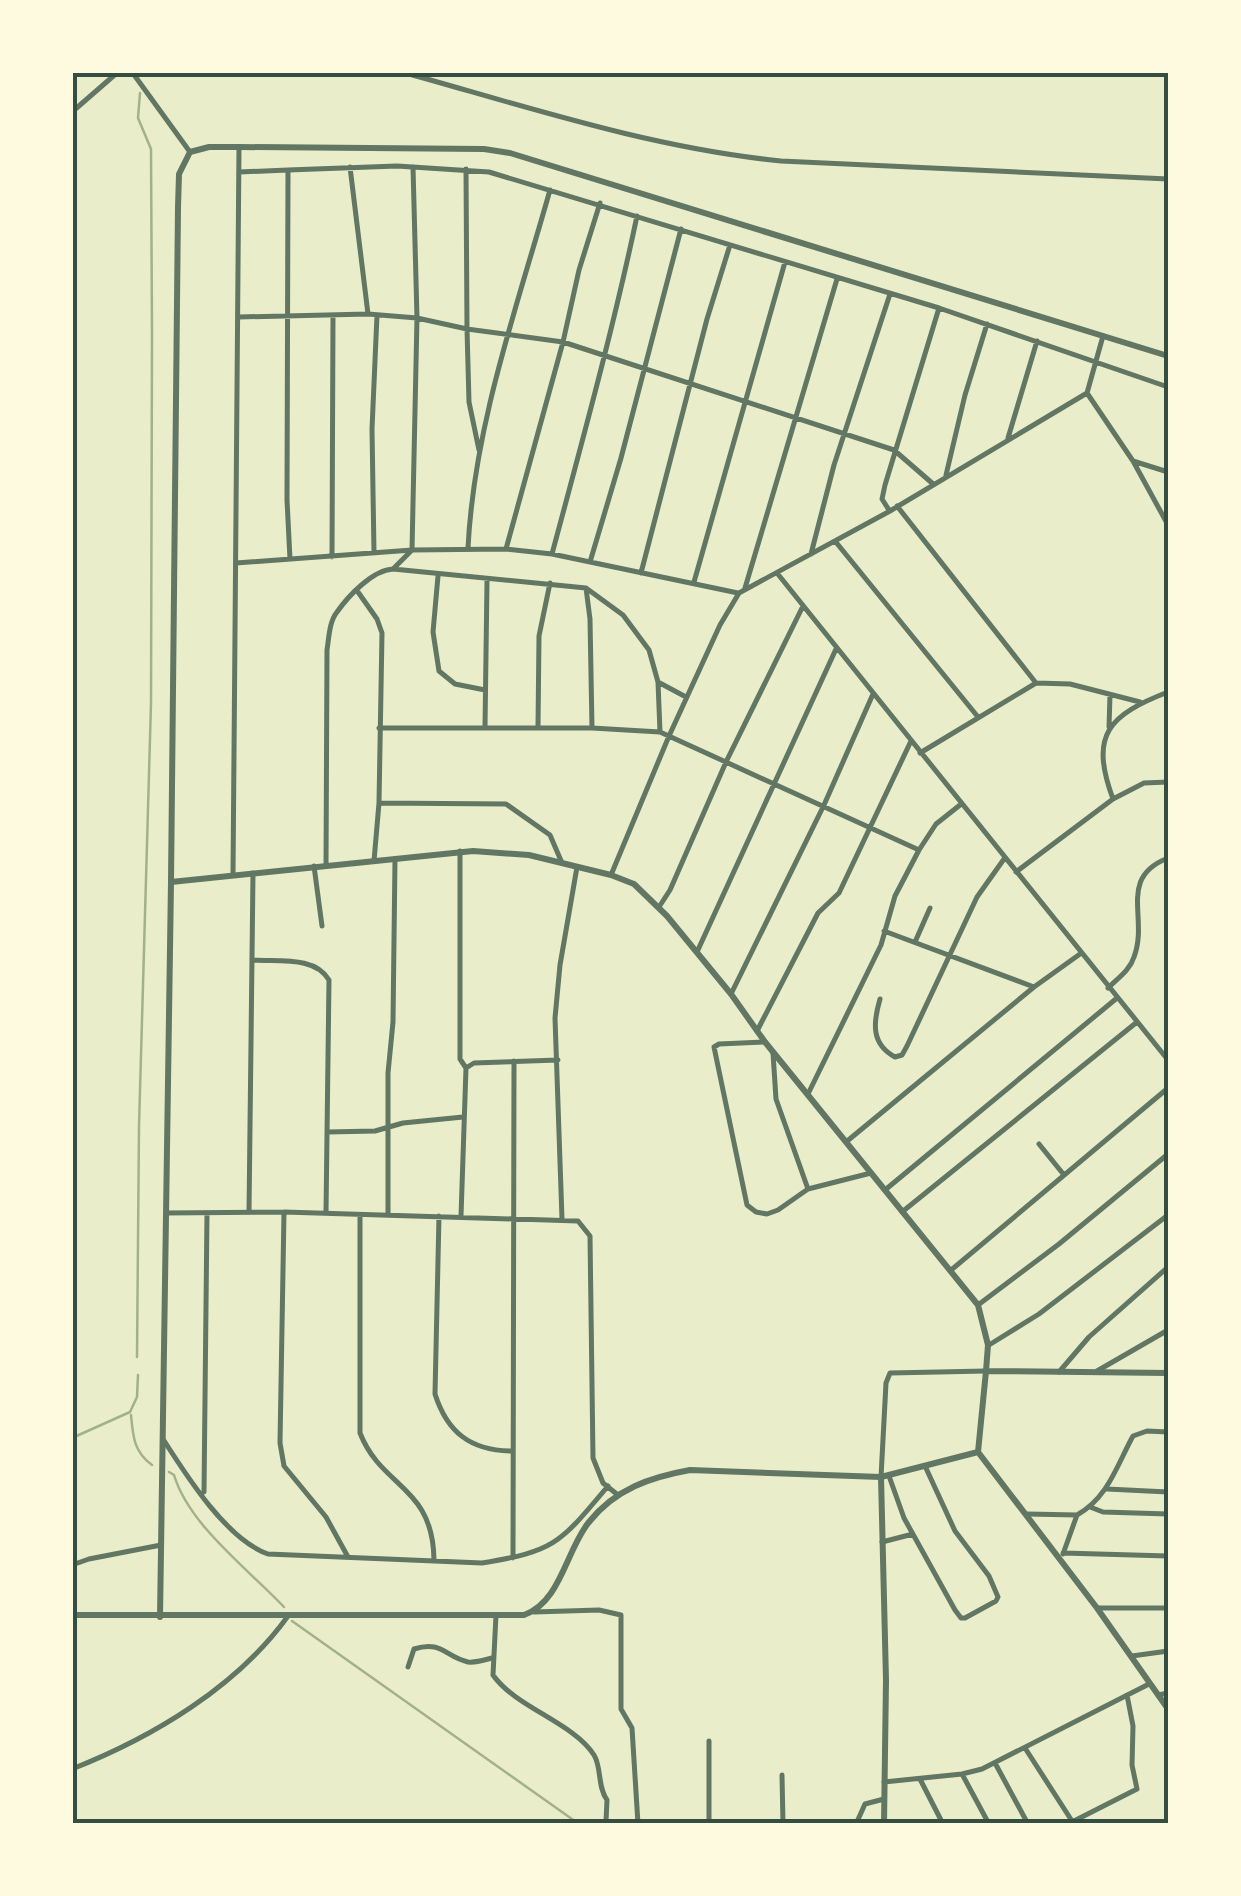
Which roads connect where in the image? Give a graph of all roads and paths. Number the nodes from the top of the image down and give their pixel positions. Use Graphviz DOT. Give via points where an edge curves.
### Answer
graph roads {
  1 [pos="118,72"];
  2 [pos="132,72"];
  3 [pos="402,72"];
  4 [pos="72,112"];
  5 [pos="239,148"];
  6 [pos="190,152"];
  7 [pos="350,167"];
  8 [pos="413,167"];
  9 [pos="466,169"];
  10 [pos="288,170"];
  11 [pos="239,172"];
  12 [pos="1168,179"];
  13 [pos="550,190"];
  14 [pos="600,203"];
  15 [pos="636,216"];
  16 [pos="680,229"];
  17 [pos="730,245"];
  18 [pos="785,262"];
  19 [pos="837,278"];
  20 [pos="890,294"];
  21 [pos="939,308"];
  22 [pos="368,314"];
  23 [pos="376,315"];
  24 [pos="290,316"];
  25 [pos="333,316"];
  26 [pos="239,317"];
  27 [pos="417,318"];
  28 [pos="988,324"];
  29 [pos="467,329"];
  30 [pos="508,336"];
  31 [pos="1103,336"];
  32 [pos="1037,341"];
  33 [pos="563,342"];
  34 [pos="1168,356"];
  35 [pos="604,357"];
  36 [pos="1097,363"];
  37 [pos="643,370"];
  38 [pos="690,386"];
  39 [pos="1168,387"];
  40 [pos="1087,393"];
  41 [pos="744,403"];
  42 [pos="796,419"];
  43 [pos="844,434"];
  44 [pos="1008,438"];
  45 [pos="894,450"];
  46 [pos="479,453"];
  47 [pos="1132,461"];
  48 [pos="1168,472"];
  49 [pos="946,475"];
  50 [pos="932,483"];
  51 [pos="896,506"];
  52 [pos="890,511"];
  53 [pos="1168,525"];
  54 [pos="835,541"];
  55 [pos="468,548"];
  56 [pos="506,549"];
  57 [pos="412,550"];
  58 [pos="392,552"];
  59 [pos="374,553"];
  60 [pos="552,554"];
  61 [pos="811,555"];
  62 [pos="332,558"];
  63 [pos="290,559"];
  64 [pos="590,562"];
  65 [pos="236,564"];
  66 [pos="394,570"];
  67 [pos="640,573"];
  68 [pos="777,573"];
  69 [pos="438,576"];
  70 [pos="487,581"];
  71 [pos="550,583"];
  72 [pos="694,583"];
  73 [pos="586,588"];
  74 [pos="745,588"];
  75 [pos="358,592"];
  76 [pos="739,593"];
  77 [pos="803,606"];
  78 [pos="836,649"];
  79 [pos="658,682"];
  80 [pos="1036,683"];
  81 [pos="485,690"];
  82 [pos="1168,692"];
  83 [pos="873,694"];
  84 [pos="1110,695"];
  85 [pos="687,697"];
  86 [pos="1140,702"];
  87 [pos="979,718"];
  88 [pos="379,728"];
  89 [pos="484,728"];
  90 [pos="538,728"];
  91 [pos="592,728"];
  92 [pos="1109,730"];
  93 [pos="660,732"];
  94 [pos="669,736"];
  95 [pos="911,742"];
  96 [pos="920,753"];
  97 [pos="726,762"];
  98 [pos="1168,782"];
  99 [pos="773,784"];
  100 [pos="1113,799"];
  101 [pos="379,803"];
  102 [pos="962,804"];
  103 [pos="824,805"];
  104 [pos="868,828"];
  105 [pos="919,850"];
  106 [pos="460,852"];
  107 [pos="1168,858"];
  108 [pos="395,859"];
  109 [pos="1004,859"];
  110 [pos="374,862"];
  111 [pos="562,864"];
  112 [pos="314,866"];
  113 [pos="326,866"];
  114 [pos="577,867"];
  115 [pos="253,872"];
  116 [pos="1016,872"];
  117 [pos="233,875"];
  118 [pos="612,876"];
  119 [pos="171,882"];
  120 [pos="659,907"];
  121 [pos="930,908"];
  122 [pos="322,926"];
  123 [pos="884,930"];
  124 [pos="915,942"];
  125 [pos="697,952"];
  126 [pos="949,954"];
  127 [pos="1080,954"];
  128 [pos="254,960"];
  129 [pos="1034,987"];
  130 [pos="1108,988"];
  131 [pos="731,994"];
  132 [pos="1116,998"];
  133 [pos="880,999"];
  134 [pos="1136,1022"];
  135 [pos="757,1030"];
  136 [pos="766,1042"];
  137 [pos="773,1050"];
  138 [pos="558,1060"];
  139 [pos="1168,1060"];
  140 [pos="514,1061"];
  141 [pos="466,1068"];
  142 [pos="1168,1088"];
  143 [pos="808,1094"];
  144 [pos="463,1117"];
  145 [pos="389,1127"];
  146 [pos="327,1132"];
  147 [pos="846,1142"];
  148 [pos="1038,1144"];
  149 [pos="1168,1154"];
  150 [pos="871,1173"];
  151 [pos="1064,1175"];
  152 [pos="808,1189"];
  153 [pos="885,1190"];
  154 [pos="207,1212"];
  155 [pos="249,1212"];
  156 [pos="284,1212"];
  157 [pos="902,1212"];
  158 [pos="166,1213"];
  159 [pos="326,1214"];
  160 [pos="360,1215"];
  161 [pos="388,1215"];
  162 [pos="1168,1215"];
  163 [pos="439,1216"];
  164 [pos="462,1216"];
  165 [pos="514,1218"];
  166 [pos="562,1219"];
  167 [pos="1168,1267"];
  168 [pos="950,1271"];
  169 [pos="978,1305"];
  170 [pos="1168,1330"];
  171 [pos="988,1345"];
  172 [pos="986,1371"];
  173 [pos="1059,1372"];
  174 [pos="1095,1372"];
  175 [pos="1168,1372"];
  176 [pos="1168,1432"];
  177 [pos="162,1438"];
  178 [pos="511,1450"];
  179 [pos="978,1452"];
  180 [pos="925,1466"];
  181 [pos="885,1476"];
  182 [pos="608,1486"];
  183 [pos="1106,1489"];
  184 [pos="1168,1492"];
  185 [pos="618,1494"];
  186 [pos="204,1495"];
  187 [pos="1090,1507"];
  188 [pos="1026,1514"];
  189 [pos="1168,1514"];
  190 [pos="1077,1515"];
  191 [pos="912,1534"];
  192 [pos="882,1542"];
  193 [pos="161,1545"];
  194 [pos="1168,1556"];
  195 [pos="348,1557"];
  196 [pos="1061,1557"];
  197 [pos="512,1558"];
  198 [pos="434,1560"];
  199 [pos="72,1565"];
  200 [pos="1097,1608"];
  201 [pos="1168,1608"];
  202 [pos="534,1612"];
  203 [pos="496,1615"];
  204 [pos="72,1616"];
  205 [pos="288,1616"];
  206 [pos="160,1617"];
  207 [pos="1168,1652"];
  208 [pos="1129,1656"];
  209 [pos="492,1658"];
  210 [pos="408,1667"];
  211 [pos="1149,1684"];
  212 [pos="1168,1693"];
  213 [pos="1158,1695"];
  214 [pos="1127,1696"];
  215 [pos="1168,1709"];
  216 [pos="709,1741"];
  217 [pos="1025,1748"];
  218 [pos="995,1762"];
  219 [pos="72,1769"];
  220 [pos="962,1774"];
  221 [pos="782,1775"];
  222 [pos="920,1779"];
  223 [pos="884,1782"];
  224 [pos="884,1799"];
  225 [pos="606,1821"];
  226 [pos="1071,1823"];
  227 [pos="638,1824"];
  228 [pos="709,1824"];
  229 [pos="783,1824"];
  230 [pos="856,1824"];
  231 [pos="884,1824"];
  232 [pos="942,1824"];
  233 [pos="989,1824"];
  234 [pos="1028,1824"];
  1 -- 4 [label="street"];
  2 -- 6 [label="street"];
  3 -- 12 [label="street" via="727,156"];
  5 -- 6 [label="street"];
  5 -- 11 [label="street"];
  5 -- 31 [label="street" via="510,153"];
  6 -- 119 [label="street" via="179,174 178,207"];
  7 -- 8 [label="street"];
  7 -- 10 [label="street"];
  7 -- 22 [label="street"];
  8 -- 9 [label="street"];
  8 -- 27 [label="street"];
  9 -- 13 [label="street"];
  9 -- 29 [label="street"];
  10 -- 11 [label="street"];
  10 -- 24 [label="street"];
  11 -- 26 [label="street"];
  13 -- 14 [label="street"];
  13 -- 30 [label="street"];
  14 -- 15 [label="street"];
  14 -- 33 [label="street"];
  15 -- 16 [label="street"];
  15 -- 35 [label="street"];
  16 -- 17 [label="street"];
  16 -- 37 [label="street"];
  17 -- 18 [label="street"];
  17 -- 38 [label="street"];
  18 -- 19 [label="street"];
  18 -- 41 [label="street"];
  19 -- 20 [label="street"];
  19 -- 42 [label="street"];
  20 -- 21 [label="street"];
  20 -- 43 [label="street"];
  21 -- 28 [label="street"];
  21 -- 45 [label="street"];
  22 -- 23 [label="street"];
  22 -- 25 [label="street"];
  23 -- 27 [label="street"];
  23 -- 59 [label="street"];
  24 -- 25 [label="street"];
  24 -- 26 [label="street"];
  24 -- 63 [label="street"];
  25 -- 62 [label="street"];
  26 -- 65 [label="street"];
  27 -- 29 [label="street"];
  27 -- 57 [label="street"];
  28 -- 32 [label="street"];
  28 -- 49 [label="street"];
  29 -- 30 [label="street"];
  29 -- 46 [label="street" via="469,402"];
  30 -- 33 [label="street"];
  30 -- 46 [label="street"];
  31 -- 34 [label="street"];
  31 -- 36 [label="street"];
  32 -- 36 [label="street"];
  32 -- 44 [label="street"];
  33 -- 35 [label="street"];
  33 -- 56 [label="street"];
  35 -- 37 [label="street"];
  35 -- 60 [label="street"];
  36 -- 39 [label="street"];
  36 -- 40 [label="street"];
  37 -- 38 [label="street"];
  37 -- 64 [label="street"];
  38 -- 41 [label="street"];
  38 -- 67 [label="street"];
  40 -- 44 [label="street"];
  40 -- 47 [label="street"];
  41 -- 42 [label="street"];
  41 -- 72 [label="street"];
  42 -- 43 [label="street"];
  42 -- 74 [label="street"];
  43 -- 45 [label="street"];
  43 -- 61 [label="street"];
  44 -- 49 [label="street"];
  45 -- 50 [label="street"];
  45 -- 52 [label="street" via="882,499"];
  46 -- 55 [label="street"];
  47 -- 48 [label="street"];
  47 -- 53 [label="street"];
  49 -- 50 [label="street"];
  50 -- 51 [label="street"];
  51 -- 52 [label="street"];
  51 -- 80 [label="street"];
  52 -- 54 [label="street"];
  54 -- 61 [label="street"];
  54 -- 87 [label="street"];
  55 -- 56 [label="street"];
  55 -- 57 [label="street"];
  56 -- 60 [label="street"];
  57 -- 58 [label="street"];
  57 -- 66 [label="street"];
  58 -- 59 [label="street"];
  58 -- 66 [label="street"];
  59 -- 62 [label="street"];
  60 -- 64 [label="street"];
  61 -- 68 [label="street"];
  62 -- 63 [label="street"];
  63 -- 65 [label="street"];
  64 -- 67 [label="street"];
  65 -- 117 [label="street"];
  66 -- 69 [label="street"];
  66 -- 75 [label="street" via="369,577"];
  67 -- 72 [label="street"];
  68 -- 74 [label="street"];
  68 -- 77 [label="street"];
  69 -- 70 [label="street"];
  69 -- 81 [label="street" via="433,632 439,671 455,684"];
  70 -- 71 [label="street"];
  70 -- 81 [label="street"];
  71 -- 73 [label="street"];
  71 -- 90 [label="street" via="540,636"];
  72 -- 76 [label="street"];
  73 -- 79 [label="street" via="638,631"];
  73 -- 91 [label="street"];
  74 -- 76 [label="street"];
  75 -- 88 [label="street" via="382,633"];
  75 -- 113 [label="street" via="336,612 327,650"];
  76 -- 85 [label="street"];
  77 -- 78 [label="street"];
  77 -- 97 [label="street"];
  78 -- 83 [label="street"];
  78 -- 99 [label="street"];
  79 -- 85 [label="street"];
  79 -- 93 [label="street"];
  80 -- 84 [label="street"];
  80 -- 87 [label="street"];
  81 -- 89 [label="street"];
  82 -- 86 [label="street"];
  83 -- 95 [label="street"];
  83 -- 103 [label="street"];
  84 -- 86 [label="street"];
  84 -- 92 [label="street"];
  85 -- 94 [label="street"];
  86 -- 92 [label="street"];
  87 -- 96 [label="street"];
  88 -- 89 [label="street"];
  88 -- 101 [label="street"];
  89 -- 90 [label="street"];
  90 -- 91 [label="street"];
  91 -- 93 [label="street"];
  92 -- 100 [label="street" via="1102,769"];
  93 -- 94 [label="street"];
  94 -- 97 [label="street"];
  94 -- 118 [label="street"];
  95 -- 96 [label="street"];
  95 -- 104 [label="street"];
  96 -- 102 [label="street"];
  97 -- 99 [label="street"];
  97 -- 120 [label="street"];
  98 -- 100 [label="street" via="1144,783"];
  99 -- 103 [label="street"];
  99 -- 125 [label="street"];
  100 -- 116 [label="street"];
  101 -- 110 [label="street"];
  101 -- 111 [label="street" via="506,804 550,835"];
  102 -- 105 [label="street" via="936,824"];
  102 -- 109 [label="street"];
  103 -- 104 [label="street"];
  103 -- 131 [label="street"];
  104 -- 105 [label="street"];
  104 -- 135 [label="street" via="839,893 818,913"];
  105 -- 123 [label="street"];
  106 -- 108 [label="street"];
  106 -- 111 [label="street" via="507,852"];
  106 -- 141 [label="street" via="460,1059"];
  107 -- 130 [label="street" via="1142,875 1136,950"];
  108 -- 110 [label="street"];
  108 -- 145 [label="street"];
  109 -- 116 [label="street"];
  109 -- 126 [label="street" via="976,896"];
  110 -- 113 [label="street"];
  111 -- 114 [label="street"];
  112 -- 113 [label="street"];
  112 -- 115 [label="street"];
  112 -- 122 [label="street"];
  114 -- 118 [label="street"];
  114 -- 138 [label="street" via="557,991"];
  115 -- 117 [label="street"];
  115 -- 128 [label="street"];
  116 -- 127 [label="street"];
  117 -- 119 [label="street"];
  118 -- 120 [label="street" via="634,884"];
  119 -- 158 [label="street"];
  120 -- 125 [label="street"];
  121 -- 124 [label="street"];
  123 -- 124 [label="street"];
  123 -- 143 [label="street"];
  124 -- 126 [label="street"];
  125 -- 131 [label="street"];
  126 -- 129 [label="street"];
  126 -- 133 [label="street" via="902,1055 879,1046"];
  127 -- 129 [label="street"];
  127 -- 130 [label="street"];
  128 -- 146 [label="street" via="313,964 329,980"];
  128 -- 155 [label="street"];
  129 -- 147 [label="street"];
  130 -- 132 [label="street"];
  131 -- 135 [label="street"];
  132 -- 134 [label="street"];
  132 -- 153 [label="street"];
  134 -- 139 [label="street"];
  134 -- 157 [label="street"];
  135 -- 136 [label="street"];
  136 -- 137 [label="street"];
  136 -- 152 [label="street" via="714,1047 744,1194 756,1212 767,1214"];
  137 -- 143 [label="street"];
  137 -- 152 [label="street" via="776,1099"];
  138 -- 140 [label="street"];
  138 -- 166 [label="street"];
  140 -- 141 [label="street"];
  140 -- 165 [label="street"];
  141 -- 144 [label="street"];
  142 -- 151 [label="street"];
  143 -- 147 [label="street"];
  144 -- 145 [label="street"];
  144 -- 164 [label="street"];
  145 -- 146 [label="street"];
  145 -- 161 [label="street"];
  146 -- 159 [label="street"];
  147 -- 150 [label="street"];
  148 -- 151 [label="street"];
  149 -- 169 [label="street"];
  150 -- 152 [label="street"];
  150 -- 153 [label="street"];
  151 -- 168 [label="street"];
  153 -- 157 [label="street"];
  154 -- 155 [label="street"];
  154 -- 158 [label="street"];
  154 -- 186 [label="street"];
  155 -- 156 [label="street"];
  156 -- 159 [label="street"];
  156 -- 195 [label="street" via="284,1466 326,1517"];
  157 -- 168 [label="street"];
  158 -- 177 [label="street"];
  159 -- 160 [label="street"];
  160 -- 161 [label="street"];
  160 -- 198 [label="street" via="360,1433 430,1520"];
  161 -- 163 [label="street"];
  162 -- 171 [label="street"];
  163 -- 164 [label="street"];
  163 -- 178 [label="street" via="435,1394 441,1413 471,1445"];
  164 -- 165 [label="street"];
  165 -- 166 [label="street"];
  165 -- 178 [label="street"];
  166 -- 182 [label="street" via="578,1222 590,1236 593,1458"];
  167 -- 173 [label="street" via="1088,1337"];
  168 -- 169 [label="street"];
  169 -- 171 [label="street"];
  170 -- 174 [label="street"];
  171 -- 172 [label="street"];
  172 -- 173 [label="street"];
  172 -- 179 [label="street"];
  172 -- 181 [label="street" via="890,1373"];
  173 -- 174 [label="street"];
  174 -- 175 [label="street"];
  176 -- 183 [label="street" via="1133,1436"];
  177 -- 186 [label="street"];
  177 -- 193 [label="street"];
  178 -- 197 [label="street"];
  179 -- 180 [label="street"];
  179 -- 188 [label="street"];
  180 -- 181 [label="street"];
  180 -- 191 [label="street" via="955,1531 989,1576 996,1601 961,1618"];
  181 -- 185 [label="street" via="690,1470"];
  181 -- 191 [label="street"];
  181 -- 192 [label="street"];
  182 -- 185 [label="street"];
  182 -- 197 [label="street" via="567,1535 540,1552"];
  183 -- 184 [label="street"];
  183 -- 187 [label="street"];
  185 -- 202 [label="street" via="586,1524 544,1605"];
  186 -- 195 [label="street" via="258,1550"];
  187 -- 189 [label="street"];
  187 -- 190 [label="street"];
  188 -- 190 [label="street"];
  188 -- 196 [label="street"];
  190 -- 196 [label="street"];
  191 -- 192 [label="street"];
  192 -- 223 [label="street"];
  193 -- 199 [label="street"];
  193 -- 206 [label="street"];
  194 -- 196 [label="street"];
  195 -- 198 [label="street"];
  196 -- 200 [label="street"];
  197 -- 198 [label="street"];
  200 -- 201 [label="street"];
  200 -- 208 [label="street"];
  202 -- 203 [label="street"];
  202 -- 227 [label="street" via="620,1615 621,1708 632,1728"];
  203 -- 205 [label="street"];
  203 -- 209 [label="street"];
  204 -- 206 [label="street"];
  205 -- 206 [label="street"];
  205 -- 219 [label="street" via="228,1678 150,1734"];
  207 -- 208 [label="street"];
  208 -- 211 [label="street"];
  209 -- 210 [label="street" via="468,1662 445,1649 422,1647"];
  209 -- 225 [label="street" via="498,1683 595,1756 608,1800"];
  211 -- 213 [label="street"];
  211 -- 214 [label="street"];
  212 -- 213 [label="street"];
  213 -- 215 [label="street"];
  214 -- 217 [label="street"];
  214 -- 226 [label="street" via="1137,1790"];
  216 -- 228 [label="street"];
  217 -- 218 [label="street"];
  217 -- 226 [label="street"];
  218 -- 220 [label="street"];
  218 -- 234 [label="street"];
  220 -- 222 [label="street"];
  220 -- 233 [label="street"];
  221 -- 229 [label="street"];
  222 -- 223 [label="street"];
  222 -- 232 [label="street"];
  223 -- 224 [label="street"];
  224 -- 230 [label="street" via="865,1804"];
  224 -- 231 [label="street"];
}
